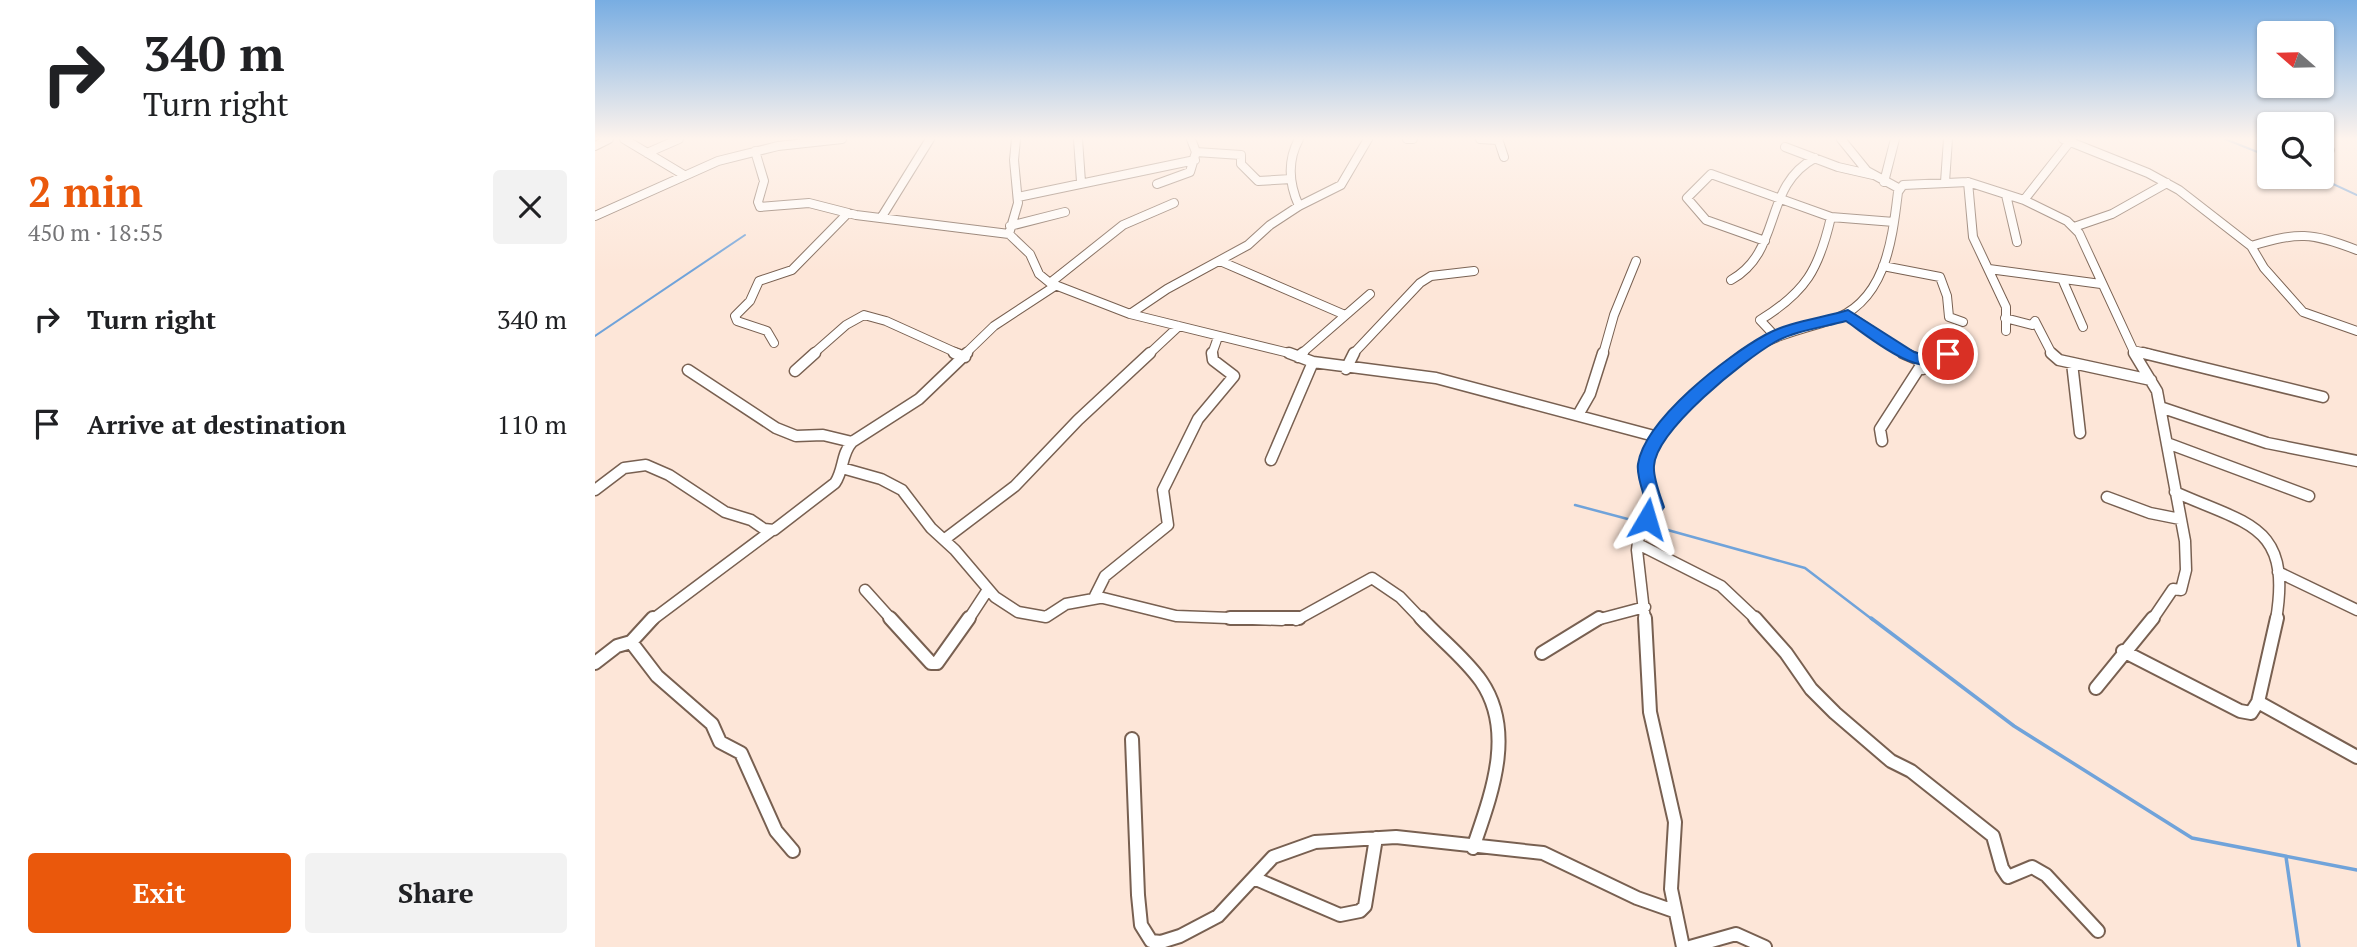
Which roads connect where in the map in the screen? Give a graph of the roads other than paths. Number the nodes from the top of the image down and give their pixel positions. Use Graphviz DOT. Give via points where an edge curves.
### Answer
graph roads {
  1 [pos="666,183"];
  2 [pos="763,183"];
  3 [pos="903,183"];
  4 [pos="1017,183"];
  5 [pos="1076,183"];
  6 [pos="1291,183"];
  7 [pos="1342,183"];
  8 [pos="1701,183"];
  9 [pos="1737,183"];
  10 [pos="1789,183"];
  11 [pos="1887,183"];
  12 [pos="1928,183"];
  13 [pos="1968,183"];
  14 [pos="1971,183"];
  15 [pos="2036,183"];
  16 [pos="2167,183"];
  17 [pos="1900,189"];
  18 [pos="2006,195"];
  19 [pos="1019,197"];
  20 [pos="1779,197"];
  21 [pos="2024,200"];
  22 [pos="1174,204"];
  23 [pos="1299,206"];
  24 [pos="1065,212"];
  25 [pos="848,213"];
  26 [pos="595,215"];
  27 [pos="1831,217"];
  28 [pos="881,218"];
  29 [pos="1894,222"];
  30 [pos="2074,227"];
  31 [pos="1009,230"];
  32 [pos="1765,241"];
  33 [pos="2017,242"];
  34 [pos="2251,246"];
  35 [pos="2357,250"];
  36 [pos="1220,261"];
  37 [pos="1636,261"];
  38 [pos="1883,266"];
  39 [pos="1989,269"];
  40 [pos="1474,271"];
  41 [pos="1731,281"];
  42 [pos="2063,281"];
  43 [pos="2101,284"];
  44 [pos="1052,285"];
  45 [pos="1370,294"];
  46 [pos="1131,314"];
  47 [pos="1345,315"];
  48 [pos="1848,315"];
  49 [pos="2005,318"];
  50 [pos="1963,323"];
  51 [pos="1179,326"];
  52 [pos="2083,327"];
  53 [pos="2006,331"];
  54 [pos="2357,331"];
  55 [pos="1776,336"];
  56 [pos="1218,337"];
  57 [pos="774,343"];
  58 [pos="2133,350"];
  59 [pos="965,357"];
  60 [pos="1299,358"];
  61 [pos="1917,359"];
  62 [pos="1965,359"];
  63 [pos="1313,362"];
  64 [pos="2072,363"];
  65 [pos="1346,369"];
  66 [pos="688,370"];
  67 [pos="795,371"];
  68 [pos="2151,380"];
  69 [pos="2323,397"];
  70 [pos="2160,407"];
  71 [pos="1578,415"];
  72 [pos="2080,433"];
  73 [pos="1658,437"];
  74 [pos="1882,441"];
  75 [pos="852,442"];
  76 [pos="2167,443"];
  77 [pos="1271,460"];
  78 [pos="2357,461"];
  79 [pos="842,468"];
  80 [pos="595,491"];
  81 [pos="2175,492"];
  82 [pos="2309,496"];
  83 [pos="2107,497"];
  84 [pos="2180,519"];
  85 [pos="771,531"];
  86 [pos="945,539"];
  87 [pos="1638,544"];
  88 [pos="2278,572"];
  89 [pos="865,590"];
  90 [pos="987,591"];
  91 [pos="1099,598"];
  92 [pos="1645,607"];
  93 [pos="2357,610"];
  94 [pos="631,642"];
  95 [pos="2123,651"];
  96 [pos="1542,653"];
  97 [pos="595,663"];
  98 [pos="2096,688"];
  99 [pos="2258,702"];
  100 [pos="1132,739"];
  101 [pos="2357,757"];
  102 [pos="1376,838"];
  103 [pos="1473,848"];
  104 [pos="793,851"];
  105 [pos="1256,879"];
  106 [pos="1674,911"];
  107 [pos="2098,931"];
  108 [pos="1683,947"];
  109 [pos="1690,947"];
  110 [pos="1765,947"];
  1 -- 26 [label="street"];
  2 -- 25 [label="street" via="760,207 809,203"];
  3 -- 28 [label="street"];
  4 -- 19 [label="street"];
  5 -- 19 [label="street"];
  6 -- 23 [label="street"];
  7 -- 23 [label="street"];
  8 -- 32 [label="street" via="1687,198 1706,220"];
  9 -- 20 [label="street"];
  10 -- 20 [label="street"];
  11 -- 17 [label="street"];
  12 -- 17 [label="street"];
  13 -- 39 [label="street" via="1973,237"];
  14 -- 18 [label="street"];
  15 -- 21 [label="street"];
  16 -- 30 [label="street" via="2104,218"];
  16 -- 34 [label="street"];
  17 -- 29 [label="street"];
  18 -- 21 [label="street"];
  18 -- 33 [label="street"];
  19 -- 31 [label="street"];
  20 -- 27 [label="street"];
  20 -- 32 [label="street"];
  21 -- 30 [label="street"];
  22 -- 44 [label="street" via="1123,225"];
  23 -- 36 [label="street"];
  24 -- 31 [label="street"];
  25 -- 28 [label="street"];
  25 -- 57 [label="street" via="792,270 759,281 750,301 735,316 737,321 767,331"];
  27 -- 29 [label="street"];
  27 -- 55 [label="street" via="1826,244 1795,295 1760,320"];
  28 -- 31 [label="street"];
  29 -- 38 [label="street"];
  30 -- 43 [label="street"];
  31 -- 44 [label="street"];
  32 -- 41 [label="street" via="1752,267"];
  34 -- 35 [label="street" via="2293,234 2323,237"];
  34 -- 54 [label="street" via="2303,312"];
  36 -- 46 [label="street"];
  36 -- 47 [label="street"];
  37 -- 71 [label="street" via="1612,320 1591,399"];
  38 -- 48 [label="street" via="1867,298"];
  38 -- 50 [label="street" via="1940,277 1949,317"];
  39 -- 42 [label="street"];
  39 -- 49 [label="street" via="2006,307"];
  40 -- 65 [label="street" via="1431,276 1420,283 1353,354"];
  42 -- 43 [label="street"];
  42 -- 52 [label="street"];
  43 -- 58 [label="street"];
  44 -- 46 [label="street"];
  44 -- 59 [label="street" via="994,326"];
  45 -- 47 [label="street"];
  46 -- 51 [label="street"];
  47 -- 60 [label="street"];
  48 -- 55 [label="street"];
  48 -- 61 [label="street"];
  49 -- 53 [label="street"];
  49 -- 64 [label="street" via="2032,325 2035,321 2053,356"];
  51 -- 56 [label="street"];
  51 -- 86 [label="street" via="1015,486"];
  55 -- 73 [label="street" via="1715,377"];
  56 -- 60 [label="street" via="1277,348"];
  56 -- 91 [label="street" via="1213,360 1234,376 1198,419 1163,490 1168,525 1105,576 1095,591"];
  58 -- 68 [label="street"];
  58 -- 69 [label="street"];
  59 -- 67 [label="street" via="864,314 846,324"];
  59 -- 75 [label="street" via="919,399"];
  60 -- 63 [label="street"];
  61 -- 62 [label="street" via="1929,361 1948,354"];
  61 -- 74 [label="street" via="1923,369 1920,367 1880,429"];
  63 -- 65 [label="street"];
  63 -- 77 [label="street"];
  64 -- 68 [label="street"];
  64 -- 72 [label="street"];
  65 -- 71 [label="street" via="1436,378"];
  66 -- 75 [label="street" via="776,428 796,436 824,435"];
  68 -- 70 [label="street"];
  70 -- 76 [label="street"];
  70 -- 78 [label="street" via="2279,446"];
  71 -- 73 [label="street"];
  73 -- 87 [label="street" via="1645,468 1656,507 1643,523"];
  75 -- 79 [label="street" via="845,450"];
  76 -- 81 [label="street"];
  76 -- 82 [label="street"];
  79 -- 85 [label="street" via="834,482"];
  79 -- 86 [label="street" via="899,488"];
  80 -- 85 [label="street" via="622,469 644,465 724,512"];
  81 -- 84 [label="street"];
  81 -- 88 [label="street" via="2268,536"];
  83 -- 84 [label="street"];
  84 -- 95 [label="street" via="2187,559 2185,581 2181,590 2173,589 2148,627"];
  85 -- 94 [label="street" via="653,618"];
  86 -- 90 [label="street"];
  87 -- 92 [label="street"];
  87 -- 107 [label="street" via="1721,586 1742,603 1835,713 1993,836 2008,877 2032,867"];
  88 -- 93 [label="street"];
  88 -- 99 [label="street" via="2278,618"];
  89 -- 90 [label="street" via="931,663 944,655"];
  90 -- 91 [label="street" via="1016,612 1038,617 1066,604"];
  91 -- 103 [label="street" via="1176,616 1295,620 1357,584 1372,578 1380,581 1467,665 1493,702 1499,723 1497,771"];
  92 -- 96 [label="street" via="1598,618"];
  92 -- 106 [label="street" via="1652,732 1675,822"];
  94 -- 97 [label="street" via="617,646"];
  94 -- 104 [label="street" via="657,676 712,724 720,743 741,753 776,831"];
  95 -- 98 [label="street"];
  95 -- 99 [label="street" via="2240,711 2251,713"];
  99 -- 101 [label="street"];
  100 -- 105 [label="street" via="1138,895 1141,925 1151,941 1180,936 1217,916"];
  102 -- 103 [label="street" via="1396,836"];
  102 -- 105 [label="street" via="1315,842 1273,857"];
  102 -- 105 [label="street" via="1365,905 1360,911 1340,915"];
  103 -- 106 [label="street" via="1543,853"];
  106 -- 108 [label="street"];
  109 -- 110 [label="street" via="1724,933 1747,934"];
}
